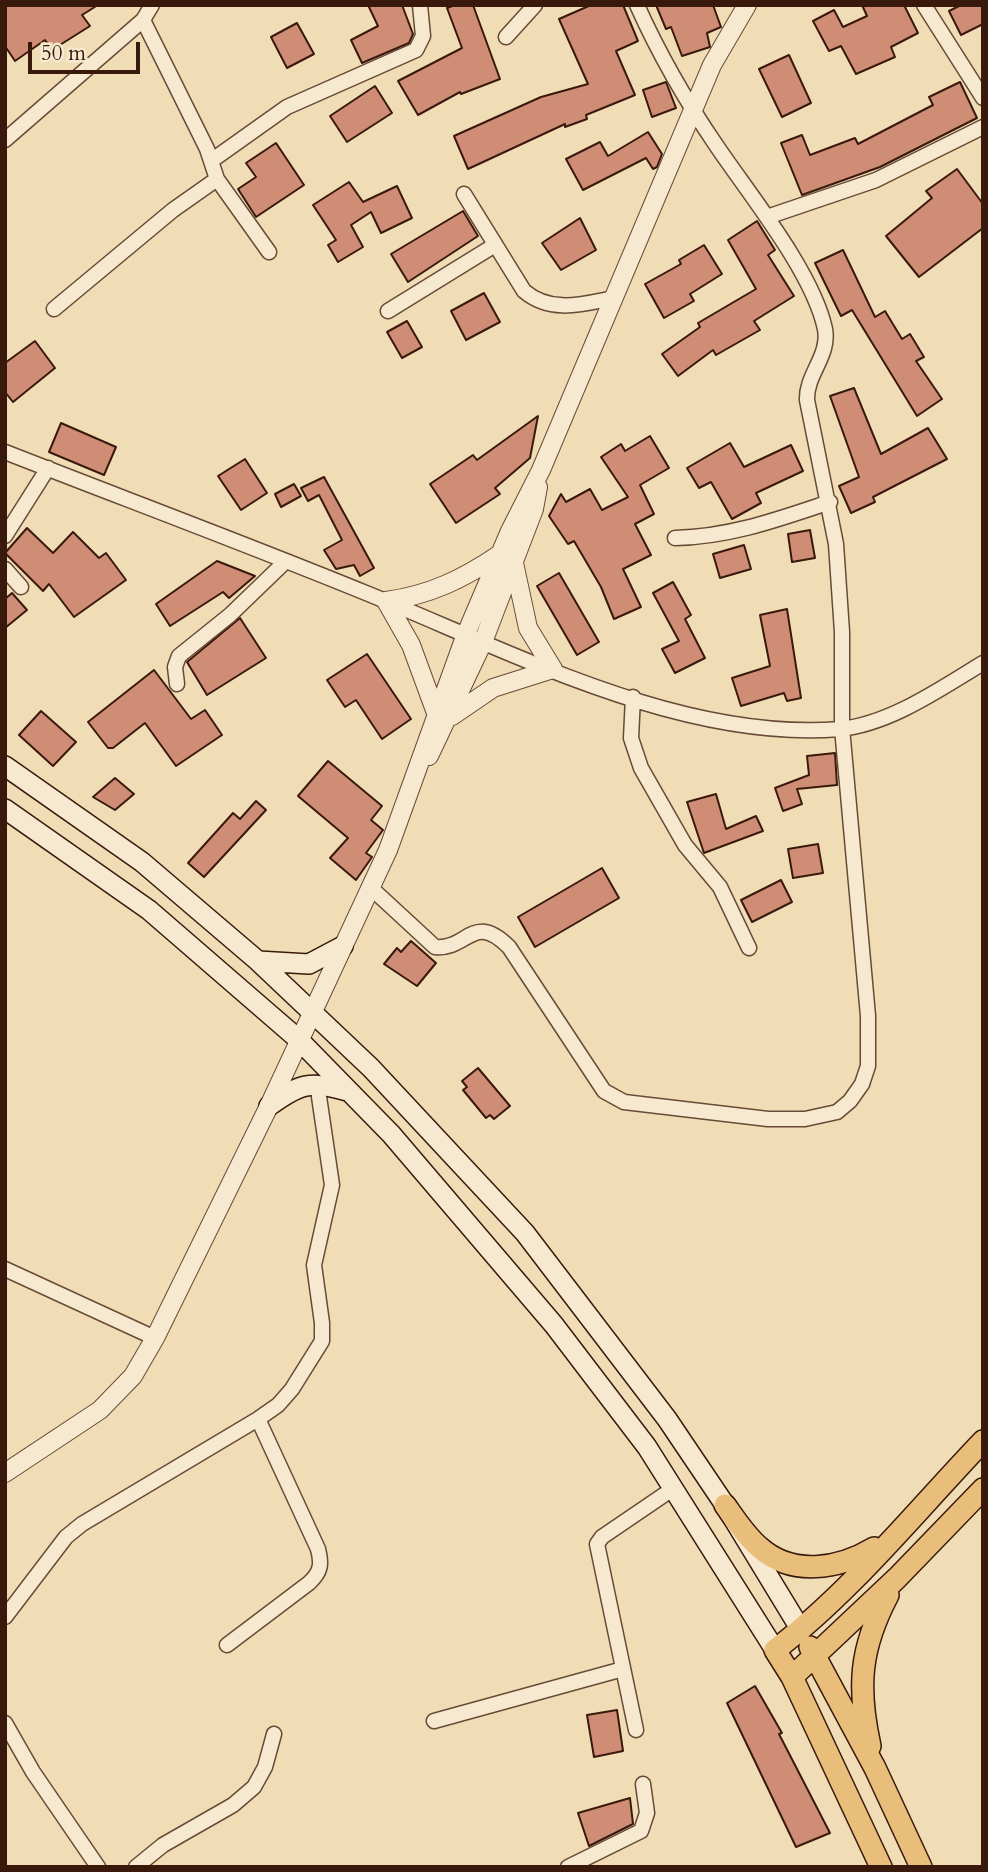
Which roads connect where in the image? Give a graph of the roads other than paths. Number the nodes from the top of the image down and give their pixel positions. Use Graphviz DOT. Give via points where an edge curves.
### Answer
graph roads {
  1 [pos="152,5"];
  2 [pos="420,5"];
  3 [pos="535,5"];
  4 [pos="637,5"];
  5 [pos="747,5"];
  6 [pos="926,6"];
  7 [pos="143,20"];
  8 [pos="506,37"];
  9 [pos="983,98"];
  10 [pos="693,111"];
  11 [pos="983,127"];
  12 [pos="5,140"];
  13 [pos="211,161"];
  14 [pos="217,179"];
  15 [pos="464,194"];
  16 [pos="767,217"];
  17 [pos="495,245"];
  18 [pos="269,252"];
  19 [pos="614,298"];
  20 [pos="54,309"];
  21 [pos="388,311"];
  22 [pos="5,452"];
  23 [pos="48,468"];
  24 [pos="830,502"];
  25 [pos="5,536"];
  26 [pos="675,538"];
  27 [pos="507,558"];
  28 [pos="286,561"];
  29 [pos="5,569"];
  30 [pos="21,587"];
  31 [pos="386,601"];
  32 [pos="466,635"];
  33 [pos="484,642"];
  34 [pos="983,663"];
  35 [pos="553,669"];
  36 [pos="177,684"];
  37 [pos="633,697"];
  38 [pos="442,715"];
  39 [pos="842,728"];
  40 [pos="5,766"];
  41 [pos="5,809"];
  42 [pos="370,887"];
  43 [pos="343,946"];
  44 [pos="749,948"];
  45 [pos="258,961"];
  46 [pos="313,1010"];
  47 [pos="298,1039"];
  48 [pos="317,1083"];
  49 [pos="347,1091"];
  50 [pos="269,1106"];
  51 [pos="5,1269"];
  52 [pos="155,1338"];
  53 [pos="258,1419"];
  54 [pos="983,1441"];
  55 [pos="5,1473"];
  56 [pos="674,1488"];
  57 [pos="983,1489"];
  58 [pos="724,1505"];
  59 [pos="888,1540"];
  60 [pos="897,1578"];
  61 [pos="5,1617"];
  62 [pos="801,1630"];
  63 [pos="227,1645"];
  64 [pos="775,1650"];
  65 [pos="815,1656"];
  66 [pos="622,1669"];
  67 [pos="792,1677"];
  68 [pos="434,1721"];
  69 [pos="5,1723"];
  70 [pos="636,1731"];
  71 [pos="274,1734"];
  72 [pos="875,1768"];
  73 [pos="643,1784"];
  74 [pos="99,1867"];
  75 [pos="136,1867"];
  76 [pos="568,1867"];
  77 [pos="881,1867"];
  78 [pos="921,1867"];
  1 -- 7 [label="street"];
  2 -- 13 [label="street" via="423,36 416,50 287,107"];
  3 -- 8 [label="street"];
  4 -- 10 [label="street"];
  5 -- 10 [label="street" via="722,44"];
  6 -- 9 [label="street"];
  7 -- 12 [label="street"];
  7 -- 13 [label="street"];
  10 -- 16 [label="street"];
  10 -- 19 [label="street"];
  11 -- 16 [label="street" via="876,180"];
  13 -- 14 [label="street"];
  14 -- 18 [label="street"];
  14 -- 20 [label="street"];
  15 -- 17 [label="street"];
  16 -- 24 [label="street" via="809,291 825,330 822,356 806,387"];
  17 -- 19 [label="street" via="534,299 560,306"];
  17 -- 21 [label="street"];
  19 -- 27 [label="street"];
  22 -- 23 [label="street"];
  23 -- 25 [label="street"];
  23 -- 28 [label="street"];
  24 -- 26 [label="street" via="758,526"];
  24 -- 39 [label="street" via="842,632"];
  27 -- 31 [label="street" via="446,587"];
  27 -- 32 [label="street"];
  27 -- 33 [label="street"];
  27 -- 35 [label="street" via="528,628"];
  28 -- 31 [label="street"];
  28 -- 36 [label="street" via="179,656"];
  29 -- 30 [label="street"];
  31 -- 32 [label="street"];
  31 -- 38 [label="street"];
  32 -- 33 [label="street"];
  32 -- 38 [label="street"];
  33 -- 35 [label="street"];
  33 -- 38 [label="street"];
  34 -- 39 [label="street" via="887,716"];
  35 -- 37 [label="street"];
  35 -- 38 [label="street" via="493,688"];
  37 -- 39 [label="street" via="733,725"];
  37 -- 44 [label="street" via="631,738 641,768 685,845 720,887"];
  38 -- 42 [label="street"];
  39 -- 42 [label="street" via="868,1016 868,1066 862,1084 837,1112 805,1119 768,1119 639,1106 612,1097 500,938 481,931 435,947"];
  40 -- 45 [label="main road" via="142,862"];
  41 -- 47 [label="main road" via="149,910"];
  42 -- 43 [label="street"];
  43 -- 45 [label="main road" via="309,964"];
  43 -- 46 [label="street"];
  45 -- 46 [label="main road"];
  46 -- 47 [label="street"];
  46 -- 58 [label="main road" via="525,1233 667,1419"];
  47 -- 49 [label="main road"];
  47 -- 50 [label="street"];
  48 -- 49 [label="main road"];
  48 -- 50 [label="main road" via="292,1089"];
  48 -- 53 [label="street" via="332,1185 314,1265 322,1341 292,1388"];
  49 -- 56 [label="main road" via="391,1134 554,1325"];
  50 -- 52 [label="street"];
  51 -- 52 [label="street"];
  52 -- 55 [label="street" via="133,1376 100,1410"];
  53 -- 61 [label="street" via="82,1524 66,1537"];
  53 -- 63 [label="street" via="321,1563 309,1583"];
  54 -- 59 [label="main road"];
  56 -- 64 [label="main road"];
  56 -- 66 [label="street" via="597,1544"];
  57 -- 60 [label="main road"];
  58 -- 59 [label="main road" via="760,1548 809,1568 834,1566"];
  58 -- 62 [label="main road"];
  59 -- 62 [label="main road"];
  60 -- 65 [label="main road"];
  60 -- 72 [label="main road" via="864,1653 864,1710"];
  62 -- 64 [label="main road"];
  62 -- 65 [label="main road"];
  64 -- 67 [label="main road"];
  65 -- 67 [label="main road"];
  65 -- 72 [label="main road"];
  66 -- 68 [label="street"];
  66 -- 70 [label="street"];
  67 -- 77 [label="main road"];
  69 -- 74 [label="street"];
  71 -- 75 [label="street" via="254,1787"];
  72 -- 78 [label="main road"];
  73 -- 76 [label="street" via="647,1813 641,1831"];
}
